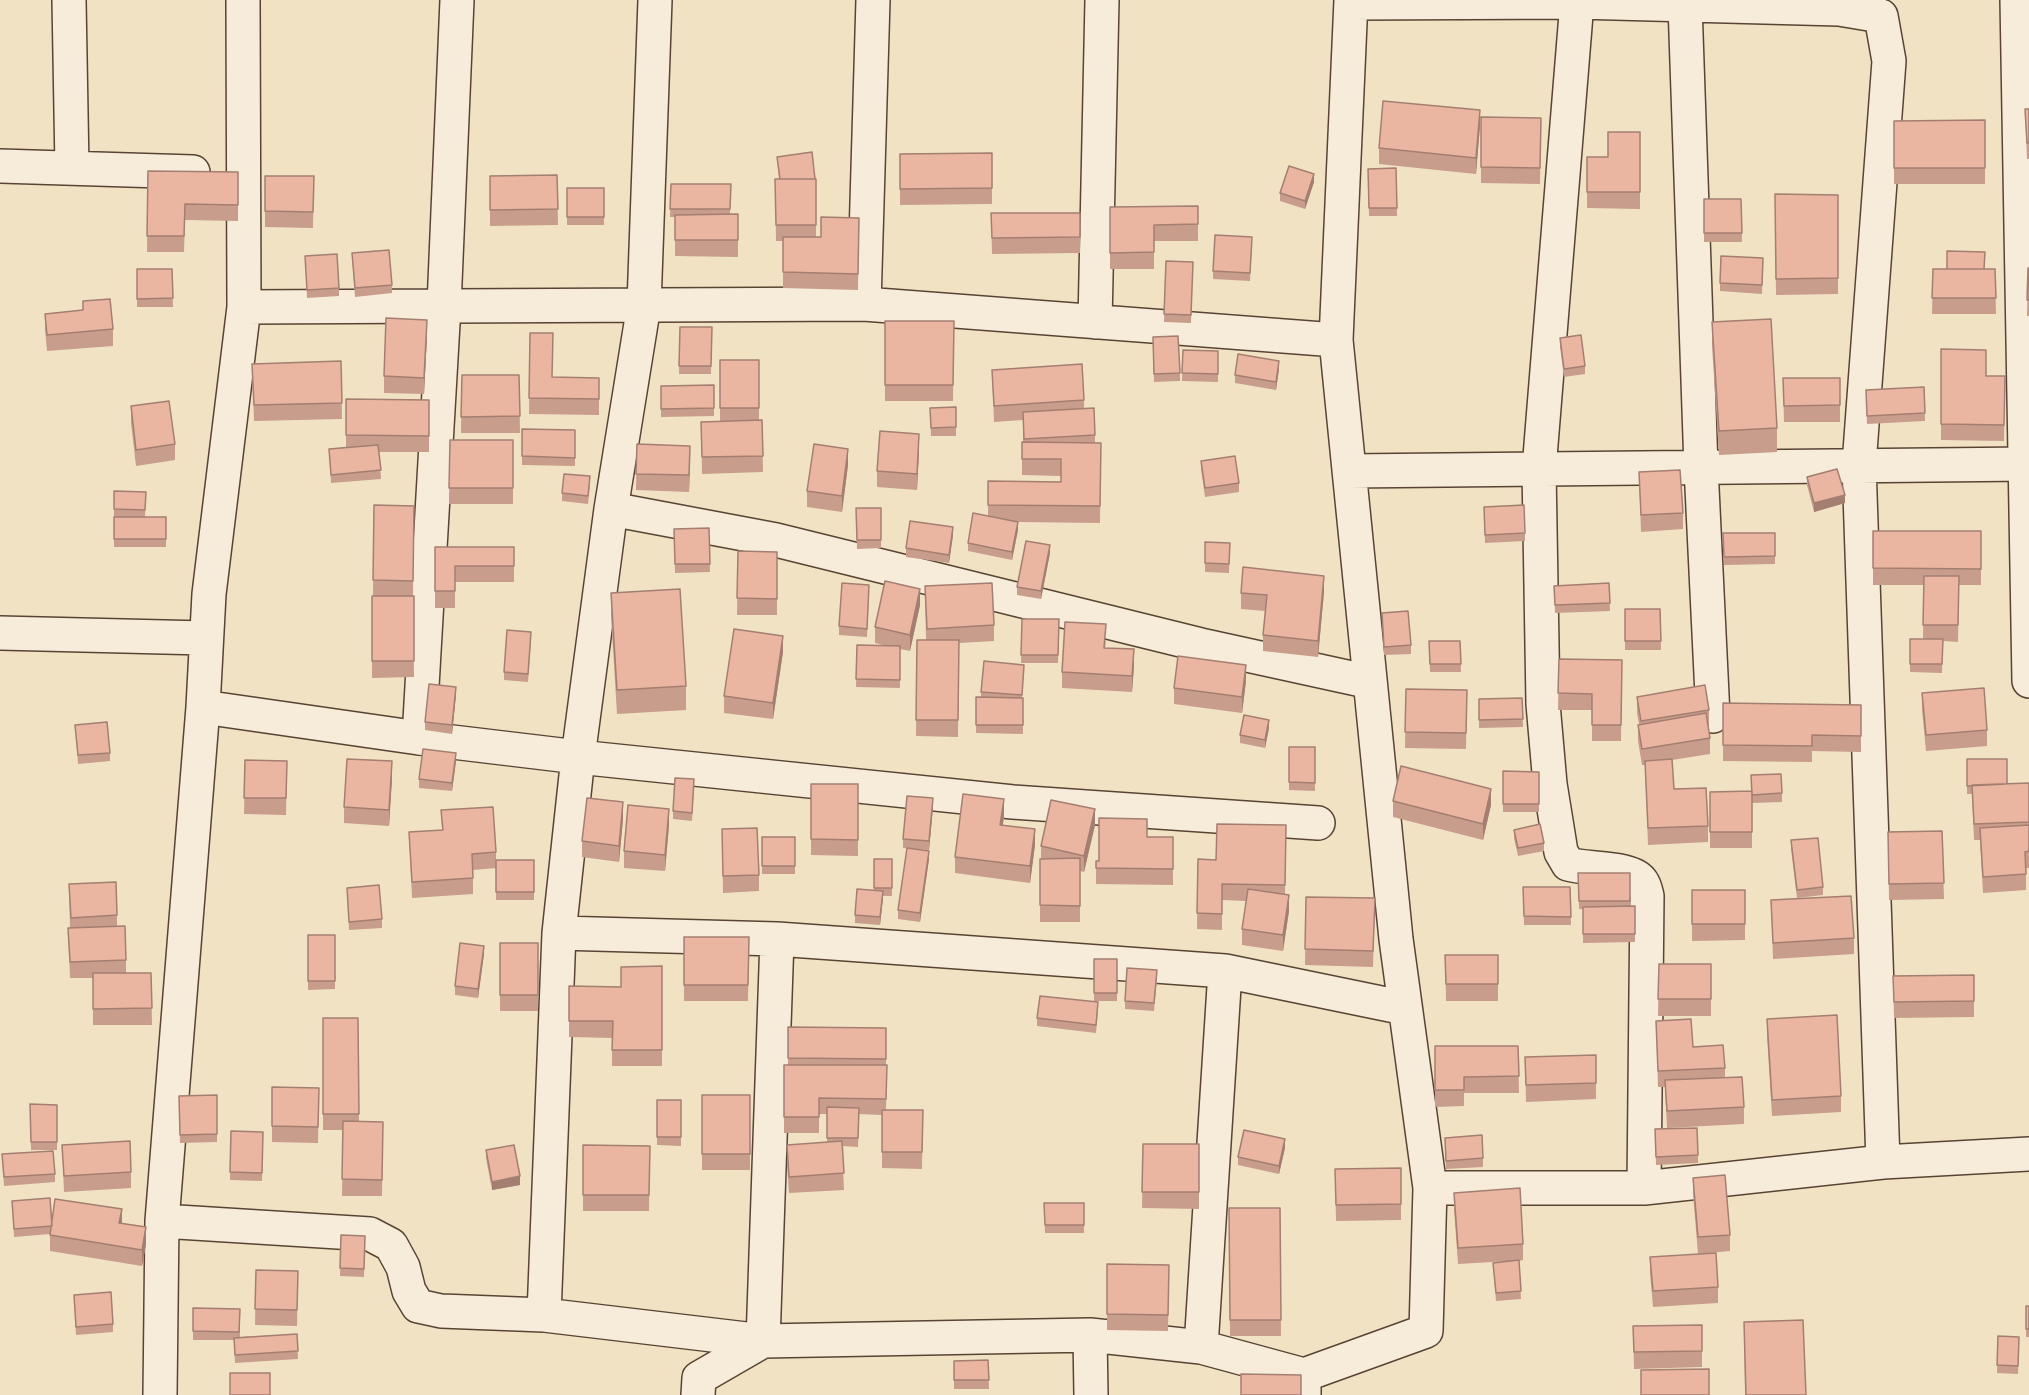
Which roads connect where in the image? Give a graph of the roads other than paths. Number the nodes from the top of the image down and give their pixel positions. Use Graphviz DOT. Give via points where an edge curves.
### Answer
graph roads {
  1 [pos="69,0"];
  2 [pos="243,0"];
  3 [pos="458,0"];
  4 [pos="655,0"];
  5 [pos="873,0"];
  6 [pos="1102,0"];
  7 [pos="2017,0"];
  8 [pos="1351,1"];
  9 [pos="1577,3"];
  10 [pos="1685,5"];
  11 [pos="0,166"];
  12 [pos="72,168"];
  13 [pos="243,174"];
  14 [pos="864,304"];
  15 [pos="644,305"];
  16 [pos="444,306"];
  17 [pos="244,307"];
  18 [pos="1095,322"];
  19 [pos="1336,340"];
  20 [pos="2027,464"];
  21 [pos="1859,465"];
  22 [pos="1701,467"];
  23 [pos="1539,469"];
  24 [pos="1349,471"];
  25 [pos="611,509"];
  26 [pos="0,633"];
  27 [pos="205,638"];
  28 [pos="2029,681"];
  29 [pos="1370,682"];
  30 [pos="203,707"];
  31 [pos="1713,716"];
  32 [pos="419,738"];
  33 [pos="578,757"];
  34 [pos="1318,823"];
  35 [pos="559,933"];
  36 [pos="777,939"];
  37 [pos="1225,971"];
  38 [pos="1405,1008"];
  39 [pos="2029,1154"];
  40 [pos="1883,1162"];
  41 [pos="1430,1188"];
  42 [pos="1644,1188"];
  43 [pos="162,1221"];
  44 [pos="544,1315"];
  45 [pos="1090,1335"];
  46 [pos="763,1341"];
  47 [pos="1201,1347"];
  48 [pos="1304,1385"];
  49 [pos="160,1395"];
  50 [pos="698,1395"];
  51 [pos="1091,1395"];
  1 -- 12 [label="street"];
  2 -- 13 [label="street"];
  3 -- 16 [label="street"];
  4 -- 15 [label="street"];
  5 -- 14 [label="street"];
  6 -- 18 [label="street"];
  7 -- 20 [label="street"];
  8 -- 9 [label="street"];
  8 -- 19 [label="street"];
  9 -- 10 [label="street"];
  9 -- 23 [label="street"];
  10 -- 21 [label="street" via="1839,9 1881,16 1889,61"];
  10 -- 22 [label="street"];
  11 -- 12 [label="street"];
  12 -- 13 [label="street"];
  13 -- 17 [label="street"];
  14 -- 15 [label="street"];
  14 -- 18 [label="street"];
  15 -- 16 [label="street"];
  15 -- 25 [label="street"];
  16 -- 17 [label="street"];
  16 -- 32 [label="street"];
  17 -- 27 [label="street"];
  18 -- 19 [label="street"];
  19 -- 24 [label="street"];
  20 -- 21 [label="street"];
  20 -- 28 [label="street"];
  21 -- 22 [label="street"];
  21 -- 40 [label="street"];
  22 -- 23 [label="street"];
  22 -- 31 [label="street"];
  23 -- 24 [label="street"];
  23 -- 42 [label="street" via="1543,704 1561,852 1568,864 1578,868 1633,873 1642,881 1647,896"];
  24 -- 29 [label="street"];
  25 -- 29 [label="street" via="776,540 1201,645"];
  25 -- 33 [label="street"];
  26 -- 27 [label="street"];
  27 -- 30 [label="street"];
  29 -- 38 [label="street"];
  30 -- 32 [label="street"];
  30 -- 43 [label="street"];
  32 -- 33 [label="street"];
  33 -- 34 [label="street" via="1013,802"];
  33 -- 35 [label="street"];
  35 -- 36 [label="street"];
  35 -- 44 [label="street"];
  36 -- 37 [label="street"];
  36 -- 46 [label="street"];
  37 -- 38 [label="street"];
  37 -- 47 [label="street"];
  38 -- 41 [label="street"];
  39 -- 40 [label="street"];
  40 -- 42 [label="street"];
  41 -- 42 [label="street"];
  41 -- 48 [label="street" via="1426,1331"];
  43 -- 44 [label="street" via="370,1234 392,1245 418,1306 441,1311"];
  43 -- 49 [label="street"];
  44 -- 46 [label="street"];
  45 -- 46 [label="street"];
  45 -- 47 [label="street"];
  45 -- 51 [label="street"];
  46 -- 50 [label="street" via="699,1378"];
  47 -- 48 [label="street"];
}
